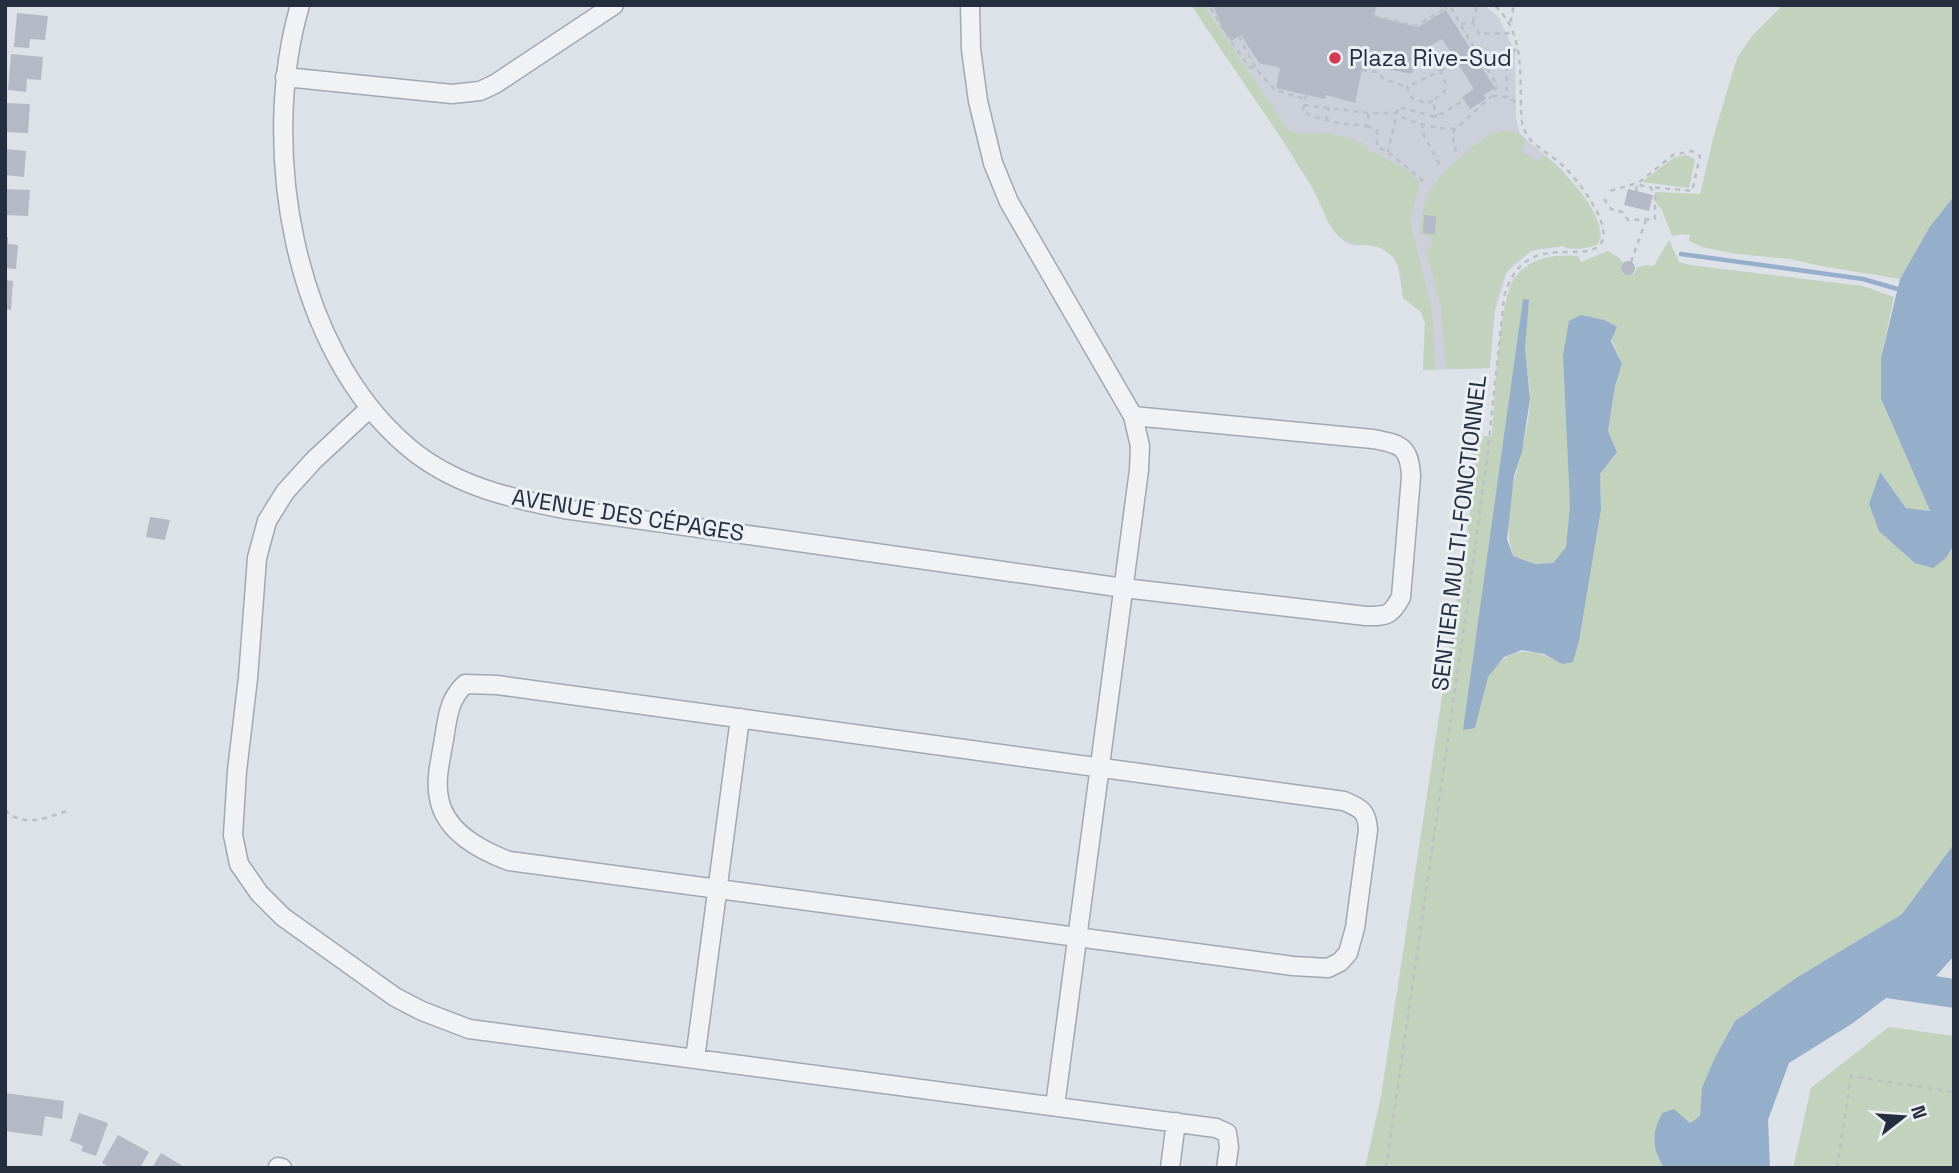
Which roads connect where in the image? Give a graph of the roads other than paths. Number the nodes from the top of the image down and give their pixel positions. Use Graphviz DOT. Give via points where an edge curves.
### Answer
graph roads {
  1 [pos="300,5"];
  2 [pos="614,5"];
  3 [pos="970,5"];
  4 [pos="285,77"];
  5 [pos="370,408"];
  6 [pos="1133,416"];
  7 [pos="1124,588"];
  8 [pos="740,718"];
  9 [pos="1100,766"];
  10 [pos="719,890"];
  11 [pos="1077,937"];
  12 [pos="695,1059"];
  13 [pos="1055,1106"];
  14 [pos="1176,1122"];
  15 [pos="1170,1168"];
  16 [pos="1226,1168"];
  1 -- 4 [label="street, AVENUE DES CÉPAGES"];
  2 -- 4 [label="street" via="480,91 452,94"];
  3 -- 6 [label="street" via="978,101 997,173 1009,202"];
  4 -- 5 [label="street, AVENUE DES CÉPAGES" via="283,159 302,270 318,317"];
  5 -- 7 [label="street, AVENUE DES CÉPAGES" via="409,448 436,466 480,489 518,499"];
  5 -- 12 [label="street" via="314,460 267,521 257,558 237,771 233,835 239,864 283,917 395,997 422,1011 469,1029"];
  6 -- 7 [label="street" via="1140,446 1139,470"];
  6 -- 7 [label="street, AVENUE DES CÉPAGES" via="1392,442 1405,450 1411,477 1401,597 1385,616"];
  7 -- 9 [label="street"];
  8 -- 9 [label="street"];
  8 -- 10 [label="street"];
  8 -- 10 [label="street" via="465,684 449,709 439,772 438,798 450,822 458,833 495,856"];
  9 -- 11 [label="street"];
  9 -- 11 [label="street" via="1343,801 1359,808 1367,818 1368,830 1348,953 1328,968"];
  10 -- 11 [label="street"];
  10 -- 12 [label="street"];
  11 -- 13 [label="street"];
  12 -- 13 [label="street"];
  13 -- 14 [label="street"];
  14 -- 15 [label="street"];
  14 -- 16 [label="street" via="1227,1133"];
}
